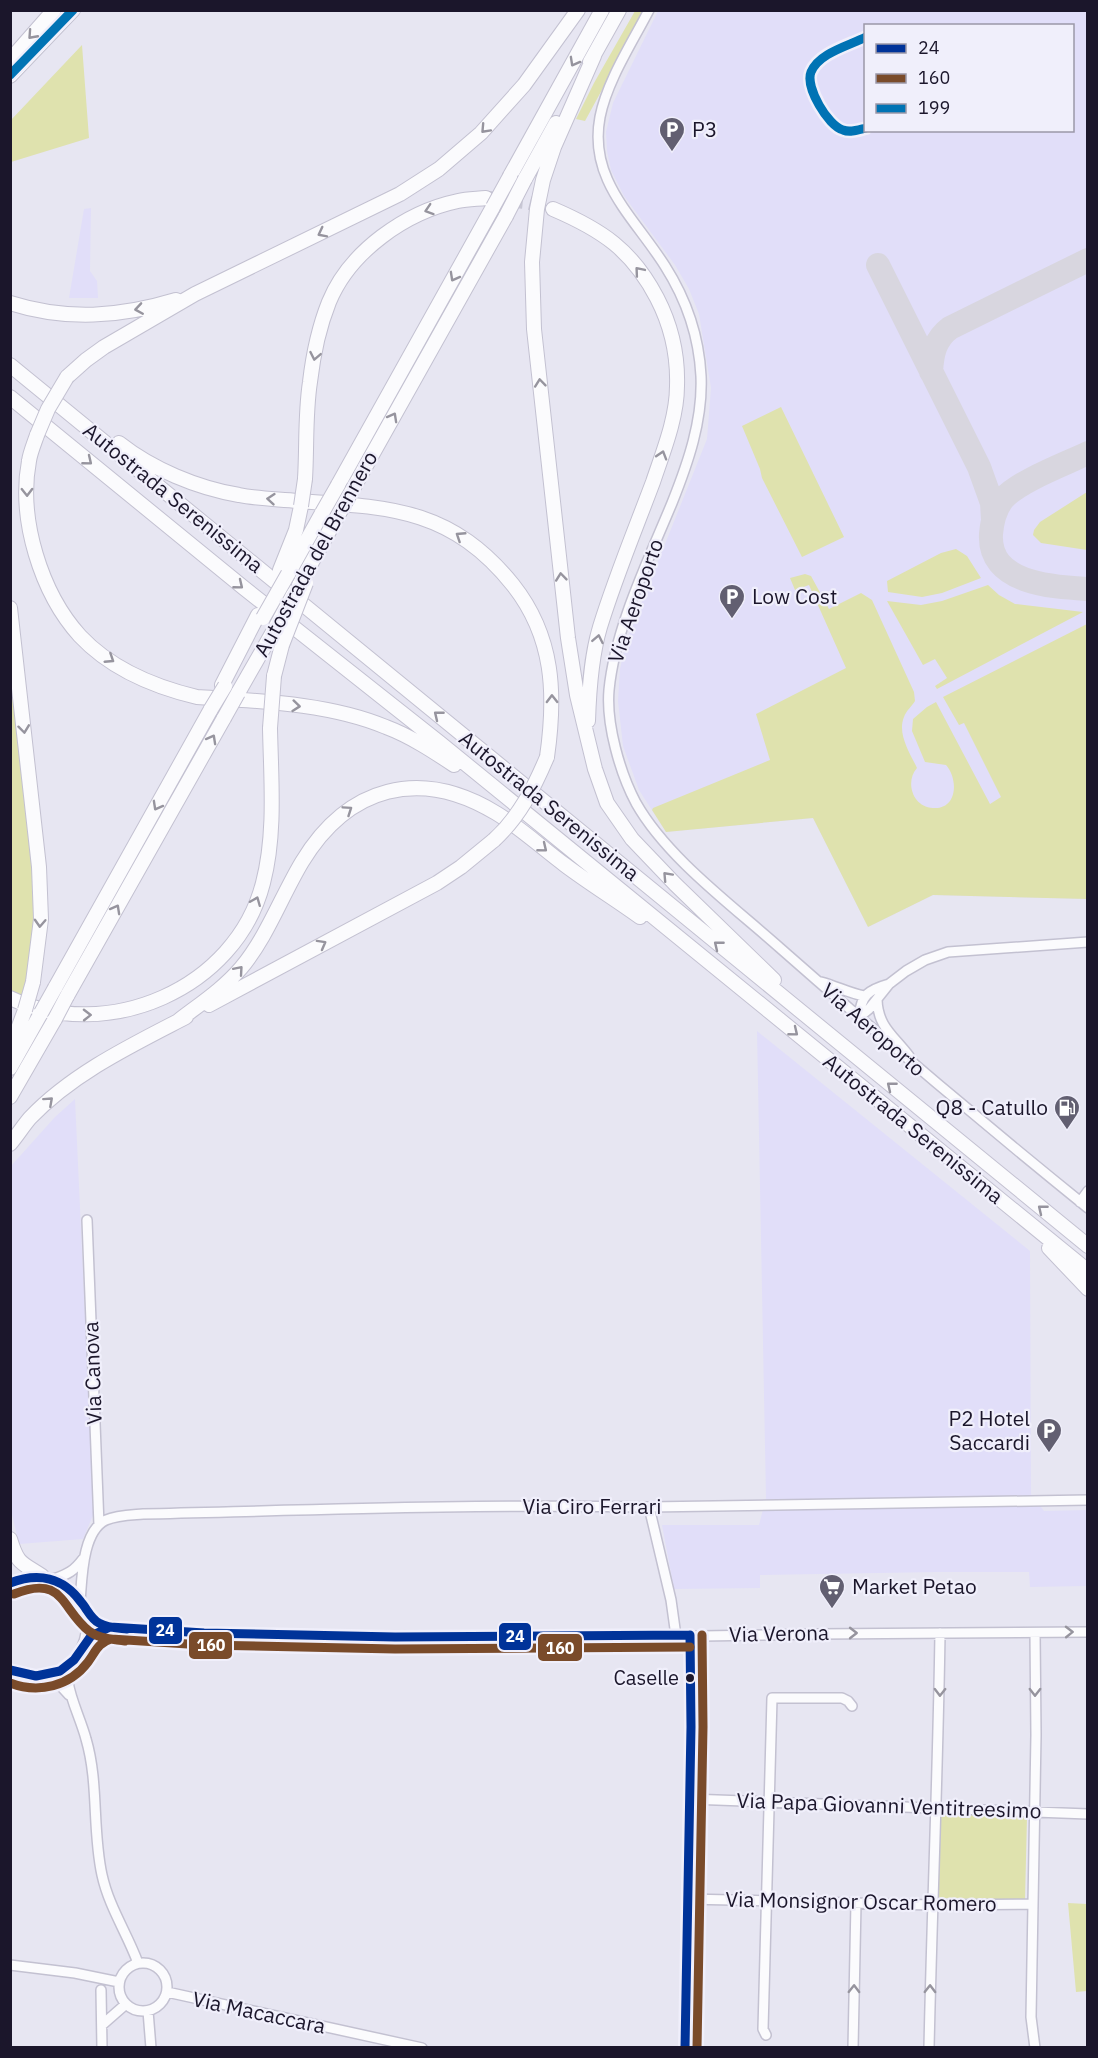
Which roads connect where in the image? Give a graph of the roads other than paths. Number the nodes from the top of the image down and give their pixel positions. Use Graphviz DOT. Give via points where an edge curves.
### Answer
graph roads {
  1 [pos="54,10"];
  2 [pos="73,10"];
  3 [pos="578,10"];
  4 [pos="602,10"];
  5 [pos="619,10"];
  6 [pos="649,10"];
  7 [pos="594,56"];
  8 [pos="10,60"];
  9 [pos="10,76"];
  10 [pos="489,202"];
  11 [pos="553,209"];
  12 [pos="195,294"];
  13 [pos="10,303"];
  14 [pos="10,363"];
  15 [pos="10,397"];
  16 [pos="284,572"];
  17 [pos="303,584"];
  18 [pos="10,608"];
  19 [pos="587,738"];
  20 [pos="504,795"];
  21 [pos="1088,942"];
  22 [pos="817,981"];
  23 [pos="889,984"];
  24 [pos="61,992"];
  25 [pos="749,995"];
  26 [pos="864,996"];
  27 [pos="10,998"];
  28 [pos="877,1000"];
  29 [pos="48,1016"];
  30 [pos="859,1017"];
  31 [pos="178,1021"];
  32 [pos="845,1048"];
  33 [pos="10,1050"];
  34 [pos="10,1068"];
  35 [pos="924,1074"];
  36 [pos="10,1097"];
  37 [pos="10,1144"];
  38 [pos="1088,1191"];
  39 [pos="1084,1205"];
  40 [pos="87,1220"];
  41 [pos="1031,1225"];
  42 [pos="1088,1246"];
  43 [pos="1088,1271"];
  44 [pos="1088,1289"];
  45 [pos="1088,1500"];
  46 [pos="648,1507"];
  47 [pos="99,1525"];
  48 [pos="10,1539"];
  49 [pos="84,1557"];
  50 [pos="48,1577"];
  51 [pos="10,1583"];
  52 [pos="81,1603"];
  53 [pos="110,1627"];
  54 [pos="1088,1632"];
  55 [pos="940,1633"];
  56 [pos="1035,1633"];
  57 [pos="690,1635"];
  58 [pos="676,1636"];
  59 [pos="85,1640"];
  60 [pos="74,1660"];
  61 [pos="13,1673"];
  62 [pos="39,1677"];
  63 [pos="75,1705"];
  64 [pos="852,1706"];
  65 [pos="690,1799"];
  66 [pos="769,1801"];
  67 [pos="935,1808"];
  68 [pos="1034,1813"];
  69 [pos="1088,1814"];
  70 [pos="688,1899"];
  71 [pos="766,1902"];
  72 [pos="856,1903"];
  73 [pos="1033,1904"];
  74 [pos="932,1905"];
  75 [pos="138,1964"];
  76 [pos="10,1965"];
  77 [pos="119,1982"];
  78 [pos="101,1990"];
  79 [pos="167,1992"];
  80 [pos="126,2004"];
  81 [pos="148,2011"];
  82 [pos="102,2025"];
  83 [pos="766,2035"];
  84 [pos="102,2048"];
  85 [pos="151,2048"];
  86 [pos="422,2048"];
  87 [pos="685,2048"];
  88 [pos="853,2048"];
  89 [pos="929,2048"];
  90 [pos="1035,2048"];
  1 -- 8 [label="highway, one-way"];
  2 -- 9 [label="highway"];
  3 -- 12 [label="highway, one-way" via="517,93 481,134 440,169 400,194"];
  4 -- 10 [label="highway, Autostrada del Brennero, one-way, bridge" via="510,176"];
  5 -- 7 [label="highway, Autostrada del Brennero"];
  6 -- 22 [label="street, Via Aeroporto" via="604,100 597,139 599,156 615,197 666,268 687,306 701,376 700,410 680,483 616,647 609,693 613,736 637,803 670,848"];
  17 -- 7 [label="highway, Autostrada del Brennero, one-way, bridge"];
  19 -- 7 [label="highway, one-way" via="568,638 534,329 532,262 543,180"];
  10 -- 16 [label="highway, Autostrada del Brennero, one-way, bridge" via="338,485"];
  10 -- 16 [label="highway, one-way, bridge" via="459,201 417,214 377,240 348,269 330,301 309,383 305,479"];
  19 -- 11 [label="highway, one-way" via="590,680 600,628 662,457 674,411 676,360 668,319 647,280 622,250 588,224"];
  12 -- 13 [label="highway, one-way" via="151,307 77,315"];
  12 -- 20 [label="highway, one-way, bridge" via="86,360 67,377 48,409 29,461 27,511 40,569 51,595 81,637 142,679 197,697 310,707 364,719 427,748"];
  31 -- 14 [label="highway, one-way, bridge" via="437,883 507,828 547,757 552,681 545,647 524,599 503,572 459,534 397,511 239,495 184,479 132,453 51,388"];
  32 -- 14 [label="highway, Autostrada Serenissima, one-way"];
  15 -- 20 [label="highway, Autostrada Serenissima, one-way"];
  16 -- 24 [label="highway, Autostrada del Brennero, one-way, bridge"];
  24 -- 17 [label="highway, Autostrada del Brennero, one-way, bridge"];
  27 -- 17 [label="highway, one-way, bridge" via="54,1013 91,1015 150,1003 176,992 200,975 247,923 265,875 272,807 270,728 274,676"];
  18 -- 33 [label="highway, one-way, bridge" via="39,867 40,919 33,982"];
  32 -- 19 [label="highway, one-way" via="632,839 607,802"];
  20 -- 25 [label="highway, Autostrada Serenissima"];
  21 -- 23 [label="street" via="948,952 925,960"];
  22 -- 26 [label="street"];
  22 -- 30 [label="street, Via Aeroporto"];
  23 -- 26 [label="street"];
  23 -- 28 [label="street"];
  24 -- 29 [label="highway, Autostrada del Brennero, bridge"];
  31 -- 25 [label="highway, one-way" via="226,984 241,967 258,945 314,843 336,818 373,797 419,787 447,792 505,818 567,867"];
  25 -- 41 [label="highway, Autostrada Serenissima, one-way"];
  26 -- 30 [label="street"];
  28 -- 30 [label="street"];
  28 -- 35 [label="street" via="883,1027"];
  29 -- 34 [label="highway, Autostrada del Brennero"];
  29 -- 36 [label="highway, Autostrada del Brennero"];
  30 -- 35 [label="street, Via Aeroporto"];
  37 -- 31 [label="highway, one-way" via="65,1086"];
  42 -- 32 [label="highway, Autostrada Serenissima, one-way"];
  35 -- 39 [label="street, Via Aeroporto"];
  38 -- 39 [label="street"];
  40 -- 47 [label="street, Via Canova"];
  41 -- 43 [label="highway, Autostrada Serenissima"];
  41 -- 44 [label="highway"];
  45 -- 46 [label="street, Via Ciro Ferrari"];
  46 -- 47 [label="street, Via Ciro Ferrari" via="143,1514 119,1516"];
  46 -- 58 [label="street"];
  47 -- 49 [label="street"];
  48 -- 50 [label="highway" via="20,1563"];
  49 -- 50 [label="street" via="69,1574"];
  49 -- 52 [label="street"];
  50 -- 51 [label="street" via="30,1576"];
  50 -- 52 [label="street" via="69,1588"];
  52 -- 53 [label="street" via="96,1621"];
  52 -- 59 [label="street" via="86,1616"];
  53 -- 58 [label="street, Via Verona" via="170,1633 374,1637"];
  53 -- 59 [label="street"];
  56 -- 54 [label="street, Via Verona, one-way"];
  55 -- 56 [label="street, Via Verona"];
  57 -- 55 [label="street, Via Verona, one-way"];
  55 -- 67 [label="street, one-way"];
  56 -- 68 [label="street, one-way"];
  57 -- 58 [label="street, Via Verona"];
  57 -- 65 [label="street"];
  59 -- 60 [label="street"];
  60 -- 62 [label="street" via="60,1671"];
  60 -- 63 [label="street" via="68,1682"];
  61 -- 62 [label="street"];
  62 -- 63 [label="street" via="58,1683"];
  63 -- 75 [label="street" via="93,1774 102,1875 114,1914"];
  64 -- 66 [label="street" via="842,1698 772,1698"];
  65 -- 66 [label="street, Via Papa Giovanni Ventitreesimo"];
  65 -- 70 [label="street"];
  66 -- 67 [label="street, Via Papa Giovanni Ventitreesimo"];
  66 -- 71 [label="street"];
  67 -- 68 [label="street, Via Papa Giovanni Ventitreesimo"];
  67 -- 74 [label="street"];
  68 -- 69 [label="street, Via Papa Giovanni Ventitreesimo"];
  68 -- 73 [label="street"];
  70 -- 71 [label="street, Via Monsignor Oscar Romero"];
  70 -- 87 [label="street"];
  71 -- 72 [label="street, Via Monsignor Oscar Romero"];
  71 -- 83 [label="street"];
  72 -- 74 [label="street, Via Monsignor Oscar Romero"];
  88 -- 72 [label="street, one-way"];
  73 -- 74 [label="street, Via Monsignor Oscar Romero"];
  73 -- 90 [label="street"];
  89 -- 74 [label="street, one-way"];
  75 -- 77 [label="street" via="126,1970"];
  75 -- 79 [label="street" via="156,1967 167,1983"];
  76 -- 77 [label="street"];
  77 -- 80 [label="street" via="119,1992"];
  78 -- 82 [label="street"];
  79 -- 81 [label="street" via="164,2001"];
  79 -- 86 [label="street, Via Macaccara"];
  80 -- 81 [label="street"];
  80 -- 82 [label="street"];
  81 -- 85 [label="street"];
  82 -- 84 [label="street"];
}
